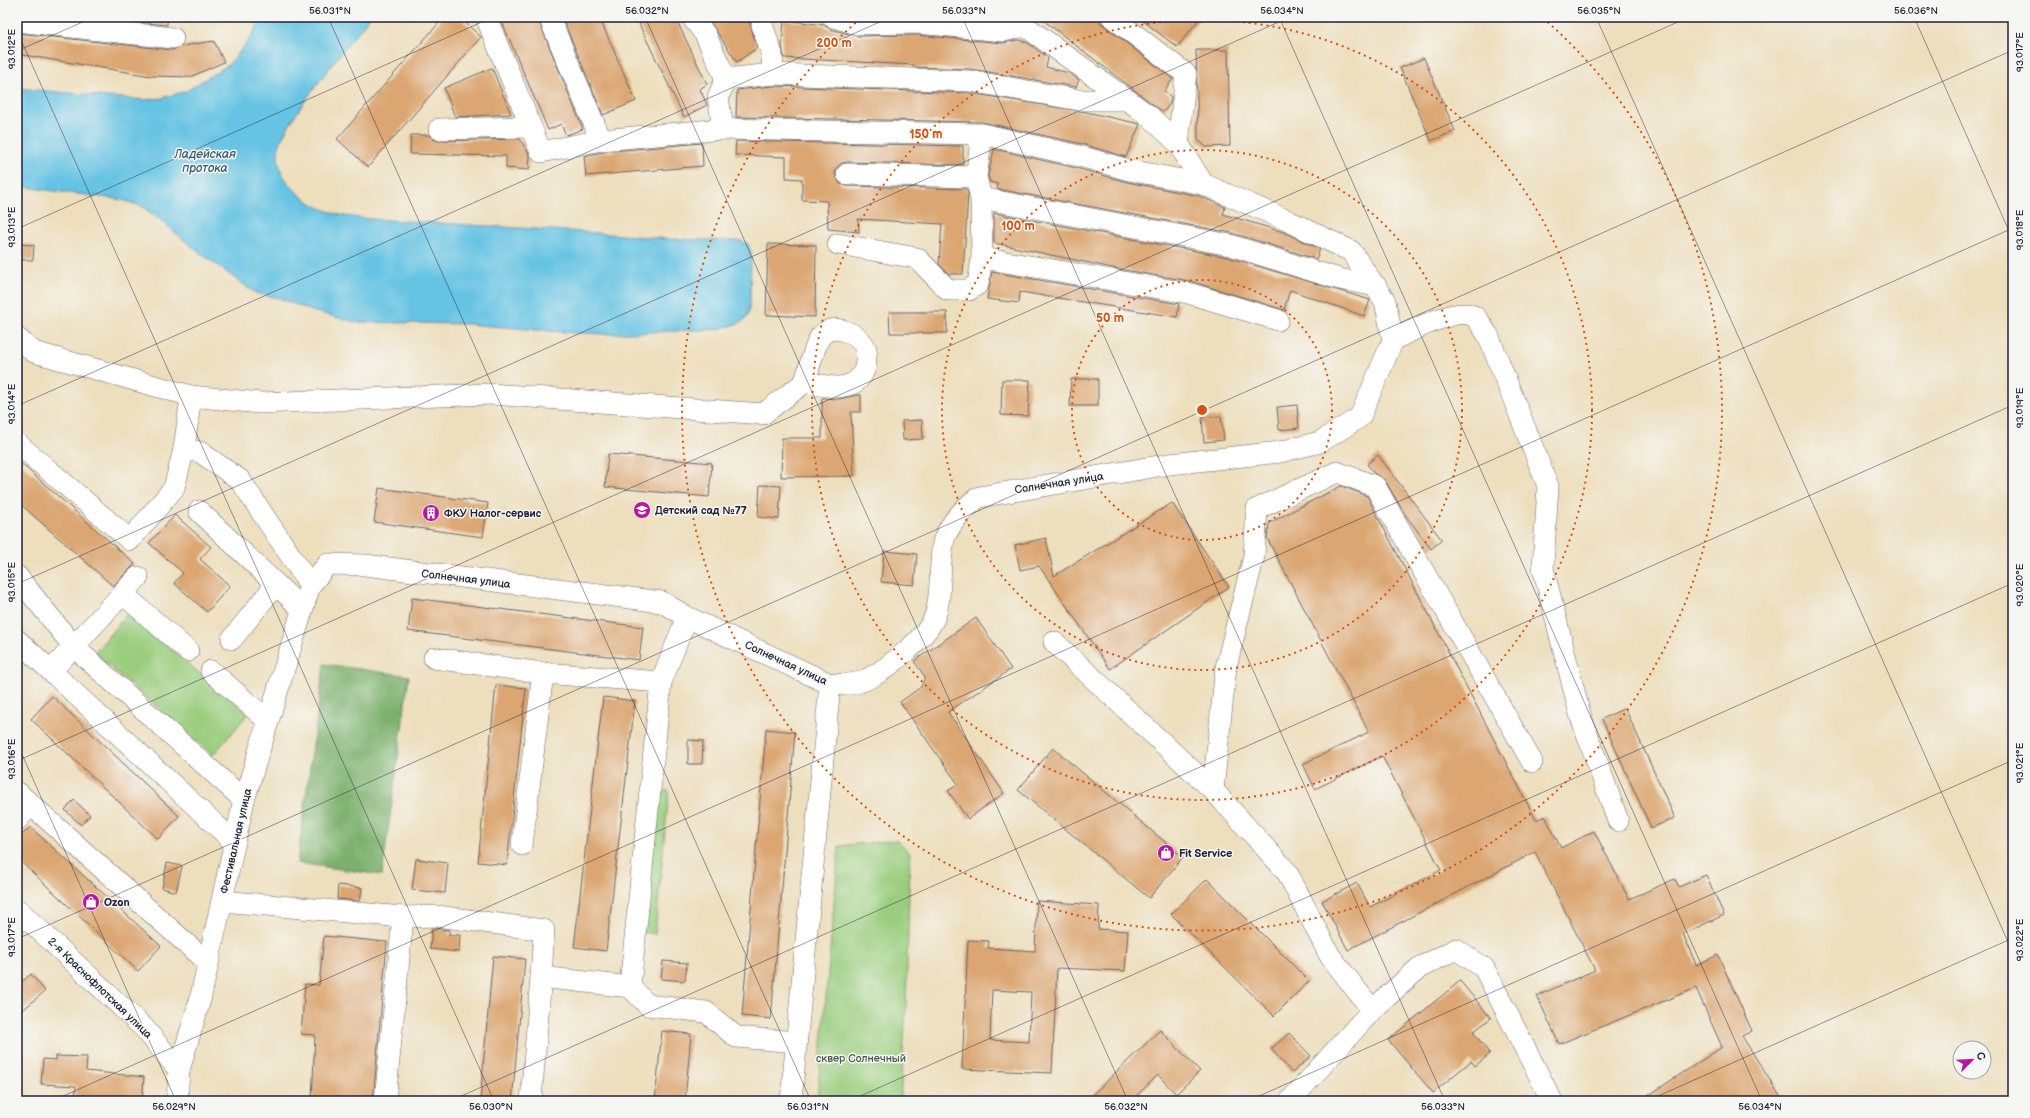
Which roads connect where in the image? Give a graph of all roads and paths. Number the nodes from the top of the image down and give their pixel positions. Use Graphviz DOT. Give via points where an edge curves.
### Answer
graph roads {
  1 [pos="486,17"];
  2 [pos="550,17"];
  3 [pos="692,17"];
  4 [pos="833,17"];
  5 [pos="1112,17"];
  6 [pos="766,20"];
  7 [pos="17,21"];
  8 [pos="1021,22"];
  9 [pos="173,38"];
  10 [pos="773,74"];
  11 [pos="726,79"];
  12 [pos="1128,100"];
  13 [pos="531,127"];
  14 [pos="439,129"];
  15 [pos="723,129"];
  16 [pos="982,134"];
  17 [pos="601,140"];
  18 [pos="1178,143"];
  19 [pos="847,174"];
  20 [pos="976,176"];
  21 [pos="1203,184"];
  22 [pos="981,198"];
  23 [pos="838,244"];
  24 [pos="982,258"];
  25 [pos="1376,286"];
  26 [pos="1278,320"];
  27 [pos="17,338"];
  28 [pos="1393,340"];
  29 [pos="804,382"];
  30 [pos="191,396"];
  31 [pos="17,443"];
  32 [pos="184,449"];
  33 [pos="199,511"];
  34 [pos="17,576"];
  35 [pos="138,577"];
  36 [pos="276,584"];
  37 [pos="310,585"];
  38 [pos="123,594"];
  39 [pos="302,609"];
  40 [pos="687,616"];
  41 [pos="232,638"];
  42 [pos="17,640"];
  43 [pos="1054,642"];
  44 [pos="74,647"];
  45 [pos="188,651"];
  46 [pos="434,658"];
  47 [pos="51,671"];
  48 [pos="211,671"];
  49 [pos="543,672"];
  50 [pos="661,682"];
  51 [pos="830,684"];
  52 [pos="268,721"];
  53 [pos="1532,762"];
  54 [pos="1213,790"];
  55 [pos="24,798"];
  56 [pos="244,800"];
  57 [pos="17,820"];
  58 [pos="1618,821"];
  59 [pos="234,843"];
  60 [pos="522,845"];
  61 [pos="222,901"];
  62 [pos="17,909"];
  63 [pos="403,917"];
  64 [pos="208,963"];
  65 [pos="541,977"];
  66 [pos="630,987"];
  67 [pos="1372,1010"];
  68 [pos="797,1042"];
  69 [pos="180,1070"];
  70 [pos="1295,1097"];
  71 [pos="177,1101"];
  72 [pos="385,1101"];
  73 [pos="531,1101"];
  74 [pos="791,1101"];
  75 [pos="1552,1101"];
  1 -- 13 [label="street"];
  2 -- 17 [label="street"];
  3 -- 11 [label="street" via="705,34"];
  4 -- 8 [label="street" via="857,24 917,23 1004,31"];
  5 -- 18 [label="street" via="1186,74"];
  6 -- 10 [label="street"];
  7 -- 9 [label="street"];
  8 -- 12 [label="street"];
  10 -- 11 [label="street"];
  10 -- 12 [label="street" via="970,81 1079,100"];
  11 -- 15 [label="street" via="718,97"];
  12 -- 18 [label="street"];
  13 -- 14 [label="street"];
  13 -- 17 [label="street" via="541,152"];
  15 -- 16 [label="street"];
  15 -- 17 [label="street"];
  16 -- 20 [label="street"];
  16 -- 21 [label="street" via="1129,170"];
  18 -- 21 [label="street"];
  19 -- 20 [label="street"];
  20 -- 22 [label="street"];
  21 -- 25 [label="street" via="1351,251"];
  22 -- 24 [label="street"];
  22 -- 25 [label="street" via="1230,245 1339,279"];
  23 -- 24 [label="street" via="917,258 948,290 969,290 978,284"];
  24 -- 26 [label="street" via="1188,293"];
  25 -- 28 [label="street" via="1385,301"];
  27 -- 30 [label="street" via="34,352"];
  28 -- 51 [label="street, Солнечная улица" via="1360,417 1320,442 1280,452 1170,464 979,497 947,530 938,601 931,627 873,676 846,686"];
  28 -- 58 [label="street" via="1436,320 1463,314 1475,317 1488,335 1548,486 1543,568 1580,714"];
  29 -- 30 [label="street" via="763,414 491,394 260,403"];
  30 -- 32 [label="street"];
  31 -- 32 [label="street" via="130,540 174,488"];
  32 -- 37 [label="street" via="200,452 240,480"];
  33 -- 36 [label="street"];
  34 -- 44 [label="street"];
  35 -- 38 [label="street"];
  36 -- 39 [label="street"];
  36 -- 41 [label="street"];
  37 -- 39 [label="street, Фестивальная улица"];
  37 -- 40 [label="street, Солнечная улица" via="328,564 365,565 662,602"];
  38 -- 44 [label="street"];
  38 -- 45 [label="street"];
  39 -- 52 [label="street, Фестивальная улица"];
  40 -- 50 [label="street"];
  40 -- 51 [label="street, Солнечная улица"];
  42 -- 47 [label="street"];
  43 -- 54 [label="street"];
  44 -- 47 [label="street"];
  44 -- 56 [label="street"];
  46 -- 49 [label="street"];
  47 -- 59 [label="street"];
  48 -- 52 [label="street"];
  49 -- 50 [label="street"];
  49 -- 60 [label="street"];
  50 -- 66 [label="street"];
  51 -- 68 [label="street"];
  52 -- 56 [label="street, Фестивальная улица"];
  53 -- 54 [label="street" via="1375,486 1337,472 1258,509 1254,556 1226,667"];
  54 -- 67 [label="street" via="1287,872 1330,956"];
  55 -- 57 [label="street"];
  55 -- 64 [label="street"];
  56 -- 59 [label="street, Фестивальная улица"];
  59 -- 61 [label="street, Фестивальная улица"];
  61 -- 63 [label="street"];
  61 -- 64 [label="street, Фестивальная улица"];
  62 -- 69 [label="street, 2-я Краснофлотская улица" via="144,1028"];
  63 -- 65 [label="street" via="437,916 544,930"];
  63 -- 72 [label="street"];
  64 -- 69 [label="street, Фестивальная улица"];
  65 -- 66 [label="street"];
  65 -- 73 [label="street"];
  66 -- 68 [label="street" via="648,1006 706,1012 736,1037"];
  67 -- 70 [label="street"];
  67 -- 75 [label="street" via="1419,968 1456,949 1484,968"];
  68 -- 74 [label="street"];
  69 -- 71 [label="street, Фестивальная улица"];
}
